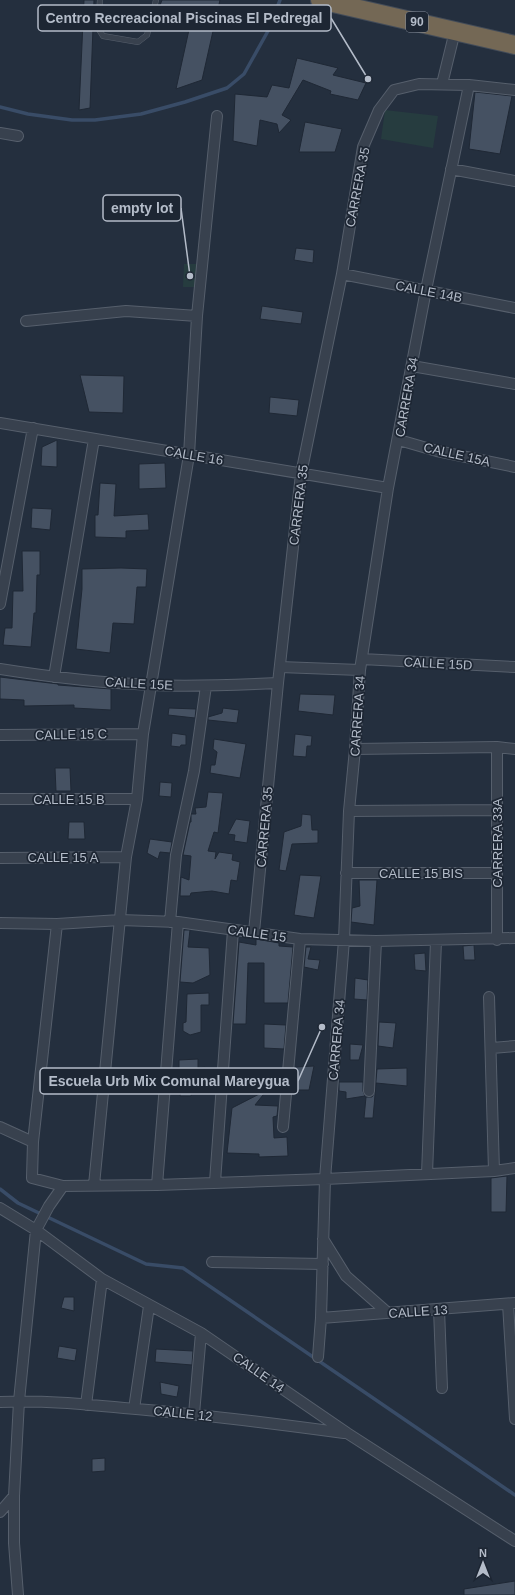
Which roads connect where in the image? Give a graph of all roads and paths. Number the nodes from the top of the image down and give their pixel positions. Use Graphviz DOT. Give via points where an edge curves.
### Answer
graph roads {
  1 [pos="100,0"];
  2 [pos="156,0"];
  3 [pos="320,0"];
  4 [pos="455,31"];
  5 [pos="515,44"];
  6 [pos="442,84"];
  7 [pos="468,85"];
  8 [pos="515,90"];
  9 [pos="217,116"];
  10 [pos="0,133"];
  11 [pos="18,136"];
  12 [pos="451,169"];
  13 [pos="515,181"];
  14 [pos="342,274"];
  15 [pos="426,290"];
  16 [pos="514,305"];
  17 [pos="197,316"];
  18 [pos="26,321"];
  19 [pos="412,366"];
  20 [pos="515,384"];
  21 [pos="0,423"];
  22 [pos="33,428"];
  23 [pos="94,438"];
  24 [pos="399,440"];
  25 [pos="189,455"];
  26 [pos="515,467"];
  27 [pos="301,474"];
  28 [pos="388,488"];
  29 [pos="0,604"];
  30 [pos="362,659"];
  31 [pos="280,667"];
  32 [pos="515,667"];
  33 [pos="0,669"];
  34 [pos="360,670"];
  35 [pos="54,677"];
  36 [pos="278,684"];
  37 [pos="151,685"];
  38 [pos="206,686"];
  39 [pos="143,734"];
  40 [pos="0,735"];
  41 [pos="497,747"];
  42 [pos="355,749"];
  43 [pos="515,749"];
  44 [pos="0,799"];
  45 [pos="137,799"];
  46 [pos="497,810"];
  47 [pos="349,811"];
  48 [pos="126,857"];
  49 [pos="0,858"];
  50 [pos="346,873"];
  51 [pos="497,873"];
  52 [pos="120,920"];
  53 [pos="0,922"];
  54 [pos="174,922"];
  55 [pos="57,924"];
  56 [pos="233,930"];
  57 [pos="254,932"];
  58 [pos="515,938"];
  59 [pos="300,939"];
  60 [pos="344,940"];
  61 [pos="496,940"];
  62 [pos="376,941"];
  63 [pos="436,941"];
  64 [pos="489,997"];
  65 [pos="515,1046"];
  66 [pos="492,1048"];
  67 [pos="369,1091"];
  68 [pos="0,1126"];
  69 [pos="283,1127"];
  70 [pos="33,1142"];
  71 [pos="515,1168"];
  72 [pos="494,1170"];
  73 [pos="427,1174"];
  74 [pos="325,1179"];
  75 [pos="215,1182"];
  76 [pos="94,1185"];
  77 [pos="157,1185"];
  78 [pos="63,1186"];
  79 [pos="0,1208"];
  80 [pos="38,1226"];
  81 [pos="323,1238"];
  82 [pos="212,1262"];
  83 [pos="322,1264"];
  84 [pos="102,1279"];
  85 [pos="511,1304"];
  86 [pos="149,1306"];
  87 [pos="439,1309"];
  88 [pos="388,1313"];
  89 [pos="321,1318"];
  90 [pos="201,1333"];
  91 [pos="318,1357"];
  92 [pos="442,1388"];
  93 [pos="19,1401"];
  94 [pos="0,1402"];
  95 [pos="86,1405"];
  96 [pos="134,1409"];
  97 [pos="194,1414"];
  98 [pos="515,1419"];
  99 [pos="347,1433"];
  100 [pos="14,1496"];
  101 [pos="0,1512"];
  102 [pos="515,1541"];
  103 [pos="18,1595"];
  1 -- 2 [label="lane" via="98,28 103,36 138,42 147,34"];
  3 -- 4 [label="highway, 90"];
  4 -- 5 [label="highway, 90"];
  4 -- 6 [label="street"];
  6 -- 7 [label="street"];
  6 -- 14 [label="street, CARRERA 35" via="420,84 394,90 379,110 363,147"];
  7 -- 8 [label="street"];
  7 -- 12 [label="street, CARRERA 34"];
  9 -- 17 [label="street"];
  10 -- 11 [label="street"];
  12 -- 13 [label="street"];
  12 -- 15 [label="street, CARRERA 34"];
  14 -- 15 [label="street, CALLE 14B"];
  14 -- 27 [label="street, CARRERA 35"];
  15 -- 16 [label="street, CALLE 14B"];
  15 -- 19 [label="street, CARRERA 34"];
  17 -- 18 [label="street" via="126,311"];
  17 -- 25 [label="street"];
  19 -- 20 [label="street"];
  19 -- 24 [label="street, CARRERA 34"];
  21 -- 22 [label="street, CALLE 16"];
  22 -- 23 [label="street, CALLE 16"];
  22 -- 29 [label="street"];
  23 -- 25 [label="street, CALLE 16"];
  23 -- 35 [label="street"];
  24 -- 26 [label="street, CALLE 15A" via="437,451"];
  24 -- 28 [label="street, CARRERA 34"];
  25 -- 27 [label="street, CALLE 16"];
  25 -- 37 [label="street"];
  27 -- 28 [label="street, CALLE 16"];
  27 -- 31 [label="street, CARRERA 35"];
  28 -- 30 [label="street, CARRERA 34"];
  30 -- 32 [label="street, CALLE 15D"];
  30 -- 34 [label="street, CARRERA 34"];
  31 -- 34 [label="street"];
  31 -- 36 [label="street, CARRERA 35"];
  33 -- 35 [label="street, CALLE 15E"];
  34 -- 42 [label="street, CARRERA 34"];
  35 -- 37 [label="street, CALLE 15E"];
  36 -- 38 [label="street, CALLE 15E"];
  36 -- 57 [label="street, CARRERA 35"];
  37 -- 38 [label="street, CALLE 15E"];
  37 -- 39 [label="street"];
  38 -- 54 [label="street" via="194,771 176,856"];
  39 -- 40 [label="street, CALLE 15 C"];
  39 -- 45 [label="street"];
  41 -- 42 [label="street"];
  41 -- 43 [label="street"];
  41 -- 46 [label="street, CARRERA 33A"];
  42 -- 47 [label="street, CARRERA 34"];
  44 -- 45 [label="street, CALLE 15 B"];
  45 -- 48 [label="street"];
  46 -- 47 [label="street"];
  46 -- 51 [label="street, CARRERA 33A"];
  47 -- 50 [label="street, CARRERA 34"];
  48 -- 49 [label="street, CALLE 15 A"];
  48 -- 52 [label="street"];
  50 -- 51 [label="street, CALLE 15 BIS"];
  50 -- 60 [label="street, CARRERA 34"];
  51 -- 61 [label="street, CARRERA 33A"];
  52 -- 54 [label="street, CALLE 15"];
  52 -- 55 [label="street, CALLE 15"];
  52 -- 76 [label="street"];
  53 -- 55 [label="street, CALLE 15"];
  54 -- 56 [label="street, CALLE 15"];
  54 -- 77 [label="street"];
  55 -- 70 [label="street"];
  56 -- 57 [label="street, CALLE 15"];
  56 -- 75 [label="street"];
  57 -- 59 [label="street, CALLE 15"];
  58 -- 61 [label="street, CALLE 15"];
  59 -- 60 [label="street, CALLE 15"];
  59 -- 69 [label="street"];
  60 -- 62 [label="street, CALLE 15"];
  60 -- 74 [label="street, CARRERA 34"];
  61 -- 63 [label="street, CALLE 15"];
  62 -- 63 [label="street, CALLE 15"];
  62 -- 67 [label="street"];
  63 -- 73 [label="street"];
  64 -- 66 [label="street"];
  65 -- 66 [label="street"];
  66 -- 72 [label="street"];
  68 -- 70 [label="street"];
  70 -- 78 [label="street" via="32,1178"];
  71 -- 72 [label="street"];
  72 -- 73 [label="street"];
  73 -- 74 [label="street"];
  74 -- 75 [label="street"];
  74 -- 81 [label="street, CARRERA 34"];
  75 -- 77 [label="street"];
  76 -- 77 [label="street"];
  76 -- 78 [label="street"];
  78 -- 80 [label="street"];
  79 -- 80 [label="street, CALLE 14"];
  80 -- 84 [label="street, CALLE 14"];
  80 -- 93 [label="street"];
  81 -- 83 [label="street, CARRERA 34"];
  81 -- 88 [label="street" via="346,1276"];
  82 -- 83 [label="street"];
  83 -- 89 [label="street, CARRERA 34"];
  84 -- 86 [label="street, CALLE 14"];
  84 -- 95 [label="street"];
  85 -- 87 [label="street, CALLE 13"];
  85 -- 98 [label="street"];
  86 -- 90 [label="street, CALLE 14"];
  86 -- 96 [label="street"];
  87 -- 88 [label="street, CALLE 13"];
  87 -- 92 [label="street"];
  88 -- 89 [label="street, CALLE 13"];
  89 -- 91 [label="street, CARRERA 34"];
  90 -- 97 [label="street"];
  90 -- 99 [label="street, CALLE 14"];
  93 -- 94 [label="street, CALLE 12"];
  93 -- 95 [label="street, CALLE 12"];
  93 -- 100 [label="street"];
  95 -- 96 [label="street, CALLE 12"];
  96 -- 97 [label="street, CALLE 12"];
  97 -- 99 [label="street, CALLE 12"];
  99 -- 102 [label="street, CALLE 14"];
  100 -- 101 [label="street"];
  100 -- 103 [label="street"];
}
